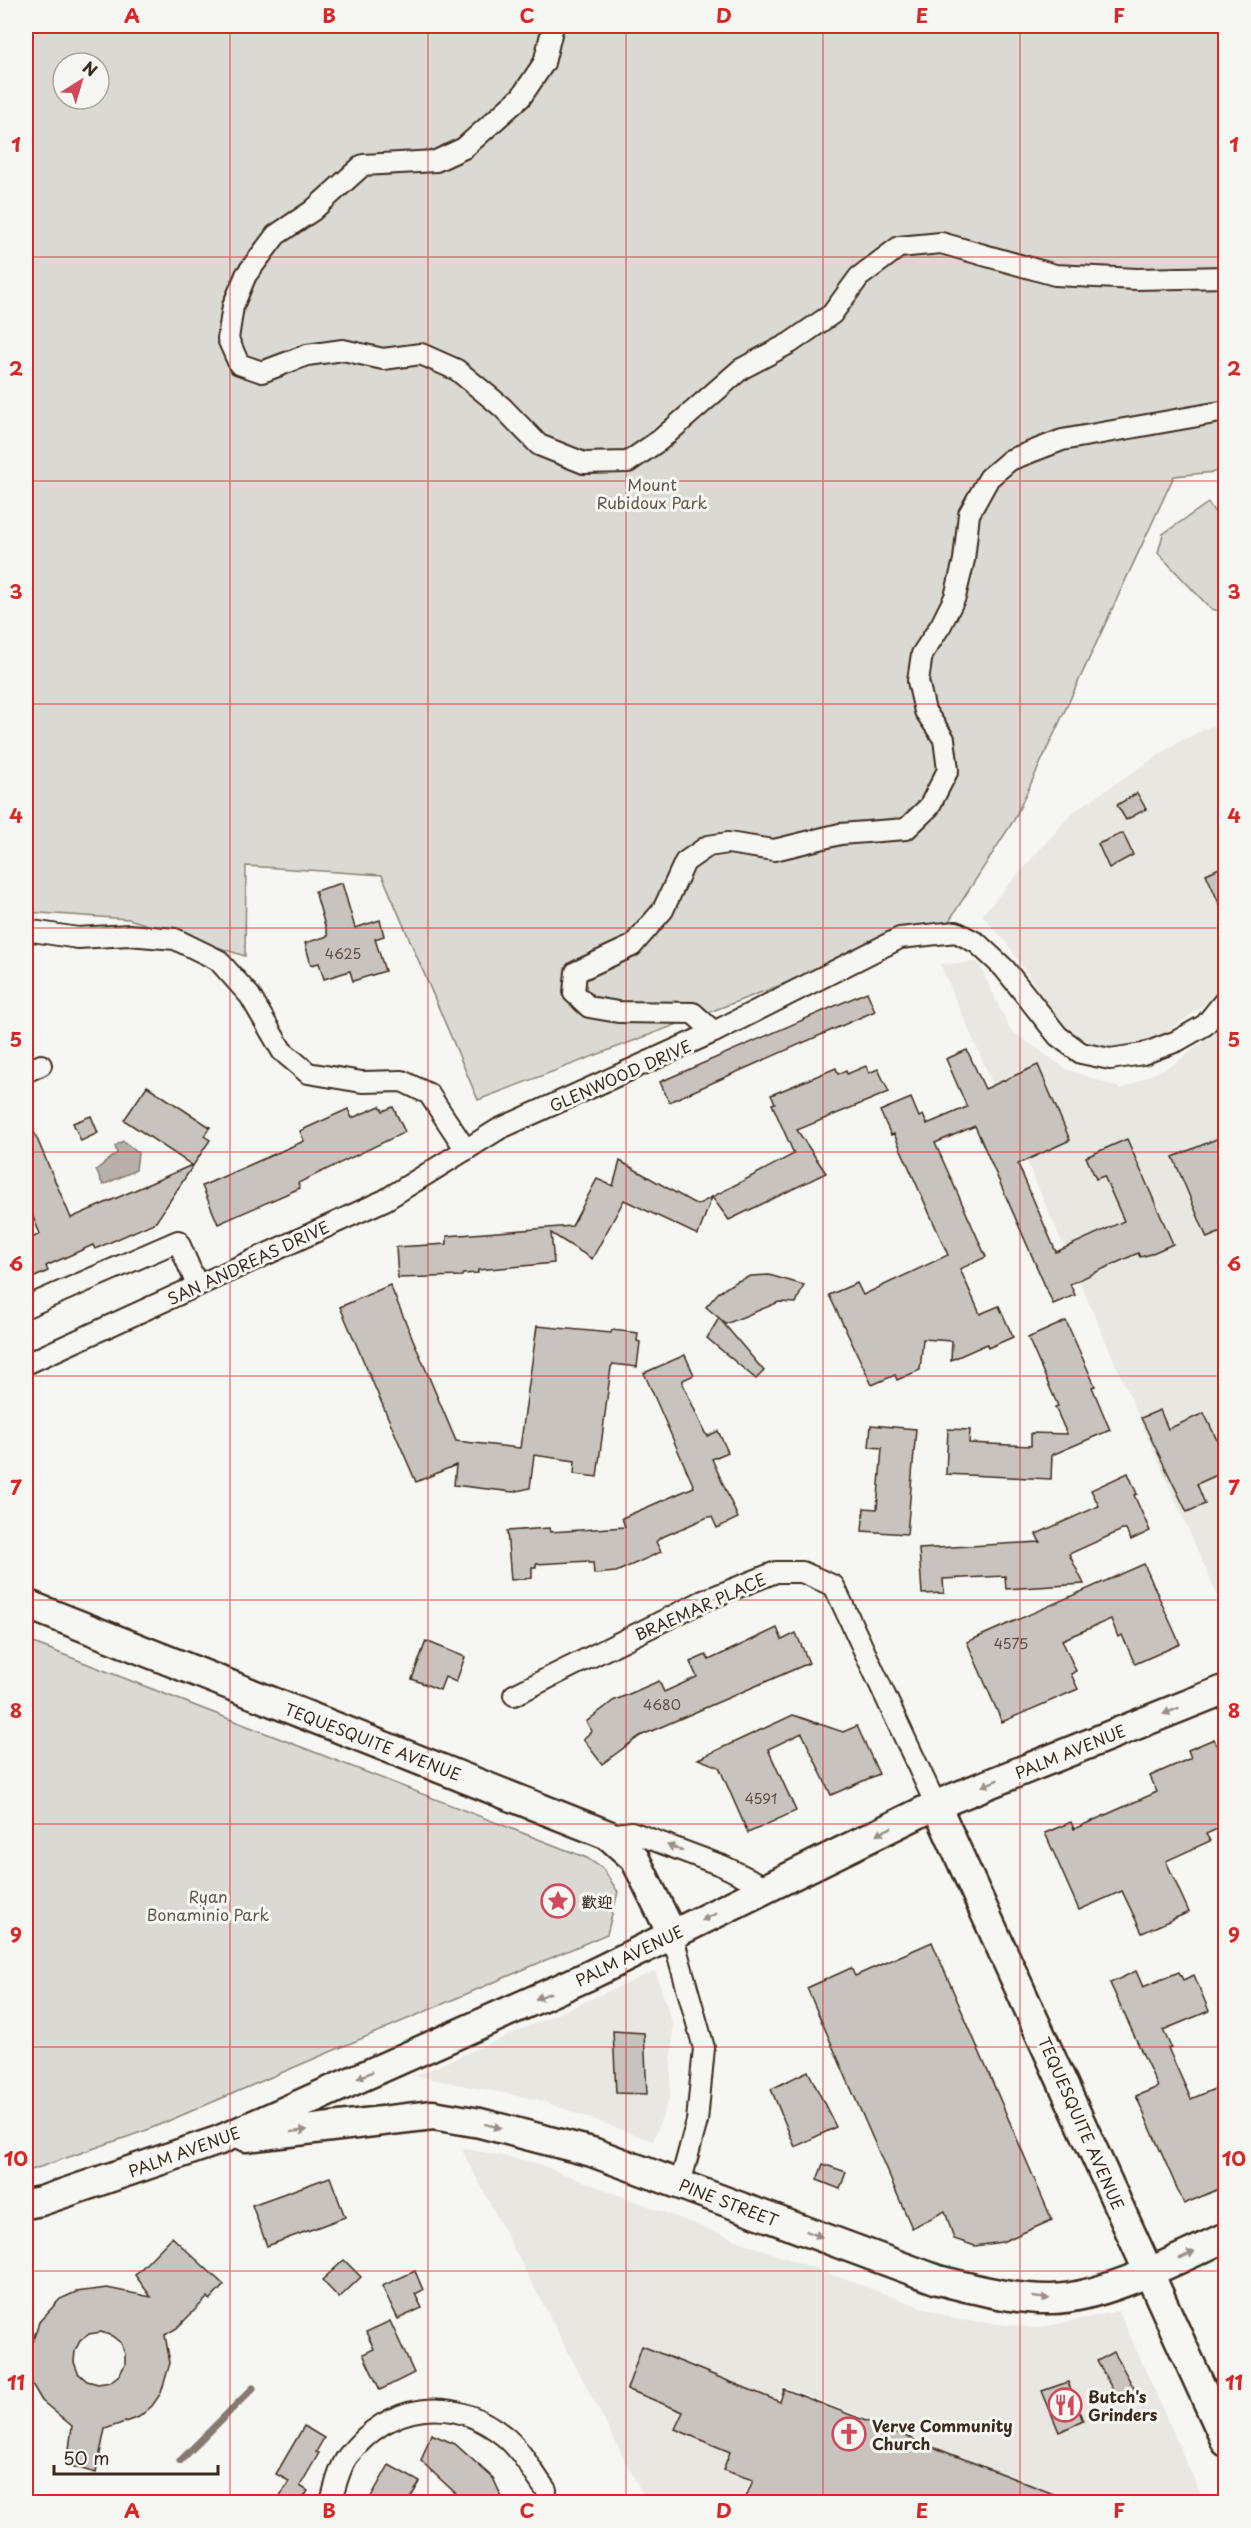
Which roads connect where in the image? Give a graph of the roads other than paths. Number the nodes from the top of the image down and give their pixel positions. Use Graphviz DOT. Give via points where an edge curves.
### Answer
graph roads {
  1 [pos="553,26"];
  2 [pos="1226,277"];
  3 [pos="1226,411"];
  4 [pos="26,930"];
  5 [pos="1226,999"];
  6 [pos="714,1032"];
  7 [pos="466,1150"];
  8 [pos="197,1285"];
  9 [pos="26,1307"];
  10 [pos="26,1364"];
  11 [pos="26,1604"];
  12 [pos="1226,1689"];
  13 [pos="514,1695"];
  14 [pos="936,1805"];
  15 [pos="608,1834"];
  16 [pos="768,1888"];
  17 [pos="672,1934"];
  18 [pos="220,2140"];
  19 [pos="680,2184"];
  20 [pos="26,2204"];
  21 [pos="1226,2237"];
  22 [pos="1149,2272"];
  23 [pos="1226,2442"];
  24 [pos="546,2490"];
  25 [pos="331,2502"];
  1 -- 2 [label="street" via="544,63 521,97 464,148 436,161 363,165 312,211 276,235 246,275 233,306 228,339 239,364 262,372 307,355 343,350 383,359 421,354 457,370 539,445 584,463 628,462 660,440 741,369 790,343 832,314 860,277 899,247 941,243 1055,275 1137,279"];
  3 -- 6 [label="street" via="1062,440 1010,460 989,478 969,514 955,597 922,654 918,681 925,711 944,739 948,770 929,807 906,829 840,834 774,850 728,843 708,846 685,862 663,910 632,946 576,972 574,993 589,1007 618,1012 693,1013"];
  4 -- 7 [label="street" via="78,938 129,935 175,939 218,960 250,996 282,1051 308,1073 362,1082 402,1081 429,1094"];
  5 -- 6 [label="street, GLENWOOD DRIVE" via="1205,1025 1143,1054 1110,1059 1081,1053 1058,1036 1004,968 977,943 956,932 900,938"];
  6 -- 7 [label="street, GLENWOOD DRIVE" via="499,1130"];
  7 -- 8 [label="street, SAN ANDREAS DRIVE" via="385,1200"];
  8 -- 9 [label="street" via="178,1241"];
  8 -- 10 [label="street, SAN ANDREAS DRIVE"];
  11 -- 15 [label="street, TEQUESQUITE AVENUE"];
  12 -- 14 [label="street, PALM AVENUE, one-way"];
  13 -- 14 [label="street, BRAEMAR PLACE" via="704,1601 776,1572 802,1572 834,1586"];
  14 -- 16 [label="street, PALM AVENUE, one-way"];
  14 -- 22 [label="street, TEQUESQUITE AVENUE"];
  16 -- 15 [label="street, one-way" via="723,1866 632,1832"];
  15 -- 17 [label="street, TEQUESQUITE AVENUE" via="635,1859"];
  16 -- 17 [label="street, PALM AVENUE, one-way"];
  17 -- 18 [label="street, PALM AVENUE, one-way" via="588,1976"];
  17 -- 19 [label="street" via="704,2048 698,2121"];
  18 -- 19 [label="street, PINE STREET, one-way" via="433,2115 581,2148"];
  18 -- 20 [label="street, PALM AVENUE"];
  19 -- 22 [label="street, PINE STREET, one-way" via="938,2280 994,2293 1052,2299 1080,2295"];
  22 -- 21 [label="street, PINE STREET, one-way"];
  22 -- 23 [label="street, TEQUESQUITE AVENUE"];
  24 -- 25 [label="street" via="506,2437 471,2414 421,2409 394,2418 369,2433 347,2457"];
}
